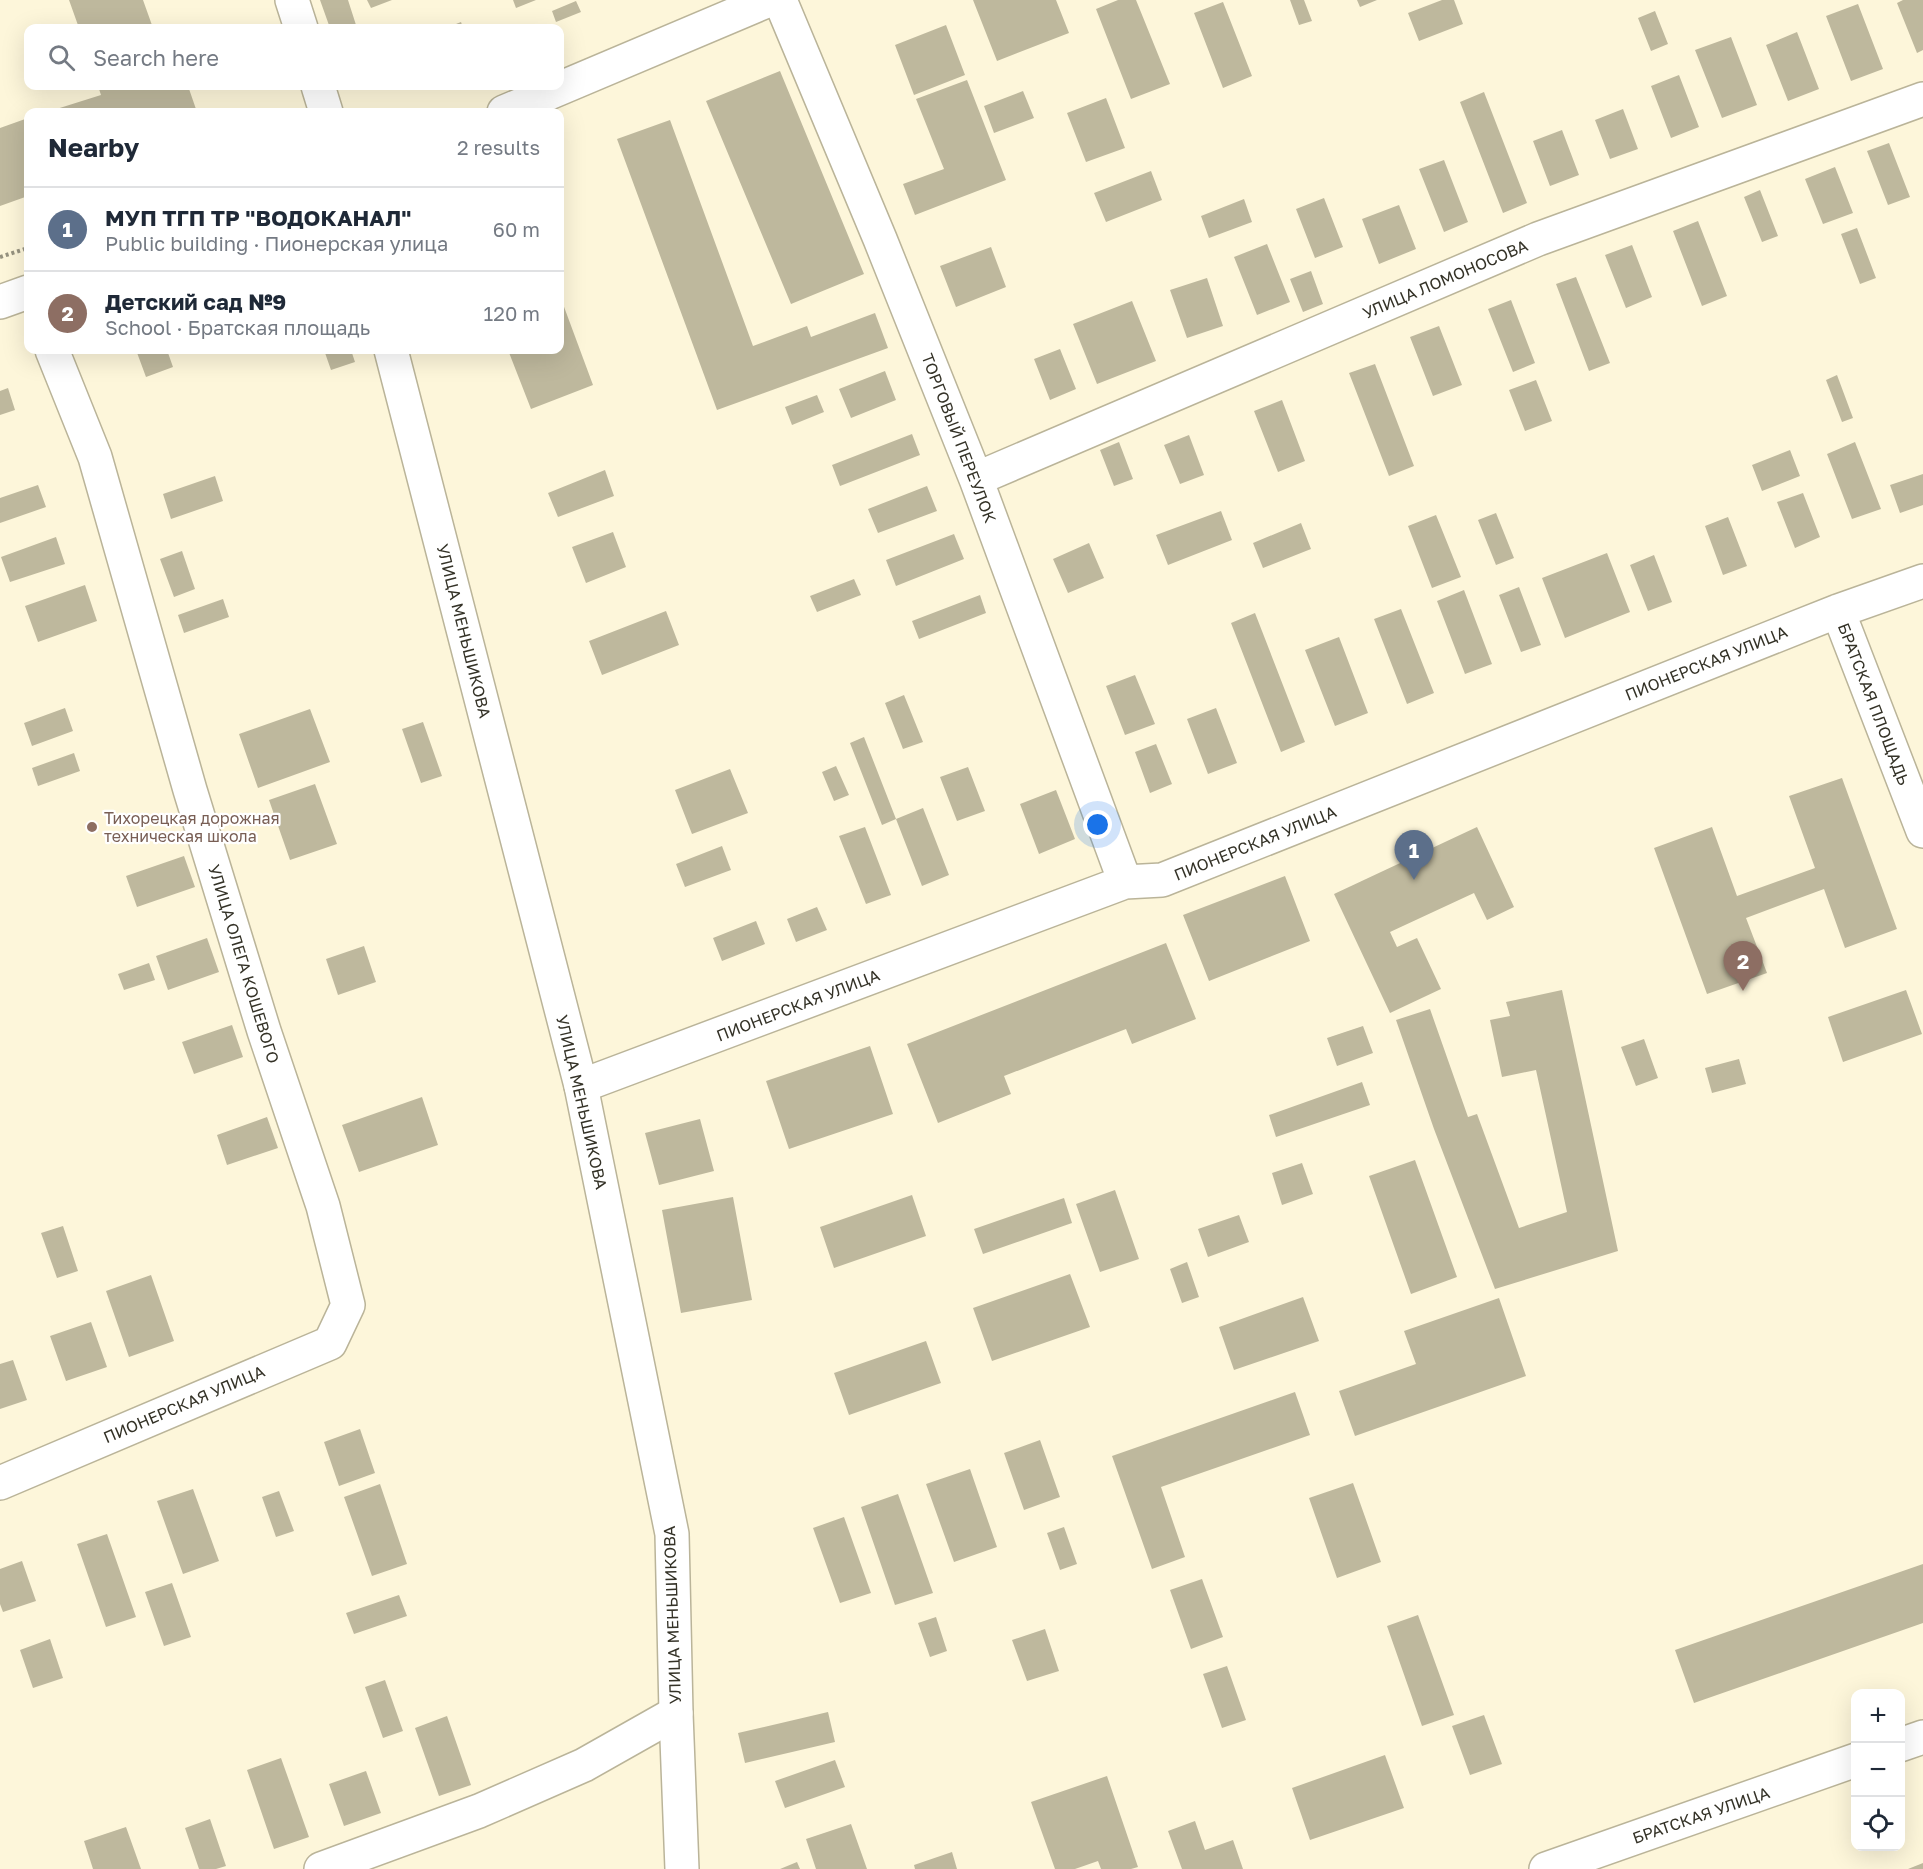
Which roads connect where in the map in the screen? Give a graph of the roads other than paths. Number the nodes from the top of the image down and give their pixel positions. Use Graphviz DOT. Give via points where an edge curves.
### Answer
graph roads {
  1 [pos="292,0"];
  2 [pos="769,0"];
  3 [pos="780,0"];
  4 [pos="300,24"];
  5 [pos="564,87"];
  6 [pos="319,90"];
  7 [pos="556,90"];
  8 [pos="1923,99"];
  9 [pos="325,108"];
  10 [pos="513,108"];
  11 [pos="24,293"];
  12 [pos="0,302"];
  13 [pos="54,354"];
  14 [pos="392,354"];
  15 [pos="976,479"];
  16 [pos="1923,581"];
  17 [pos="1838,611"];
  18 [pos="1923,831"];
  19 [pos="1125,882"];
  20 [pos="581,1086"];
  21 [pos="348,1305"];
  22 [pos="0,1483"];
  23 [pos="676,1713"];
  24 [pos="1923,1737"];
  25 [pos="1905,1743"];
  26 [pos="1851,1762"];
  27 [pos="321,1869"];
  28 [pos="682,1869"];
  29 [pos="1546,1869"];
  1 -- 4 [label="street"];
  2 -- 5 [label="street"];
  3 -- 15 [label="street, ТОРГОВЫЙ ПЕРЕУЛОК"];
  6 -- 9 [label="street"];
  7 -- 10 [label="street"];
  8 -- 15 [label="street, УЛИЦА ЛОМОНОСОВА" via="1538,239"];
  11 -- 12 [label="street"];
  13 -- 21 [label="street, УЛИЦА ОЛЕГА КОШЕВОГО" via="95,457 190,790 264,1030 324,1206"];
  14 -- 20 [label="street, УЛИЦА МЕНЬШИКОВА"];
  15 -- 19 [label="street, ТОРГОВЫЙ ПЕРЕУЛОК"];
  16 -- 17 [label="street, ПИОНЕРСКАЯ УЛИЦА"];
  17 -- 18 [label="street, БРАТСКАЯ ПЛОЩАДЬ"];
  17 -- 19 [label="street, ПИОНЕРСКАЯ УЛИЦА" via="1162,880"];
  19 -- 20 [label="street, ПИОНЕРСКАЯ УЛИЦА"];
  20 -- 23 [label="street, УЛИЦА МЕНЬШИКОВА" via="672,1534"];
  21 -- 22 [label="street, ПИОНЕРСКАЯ УЛИЦА" via="330,1342"];
  23 -- 27 [label="street" via="574,1770 479,1811"];
  23 -- 28 [label="street, УЛИЦА МЕНЬШИКОВА"];
  24 -- 25 [label="street"];
  26 -- 29 [label="street, БРАТСКАЯ УЛИЦА"];
}
